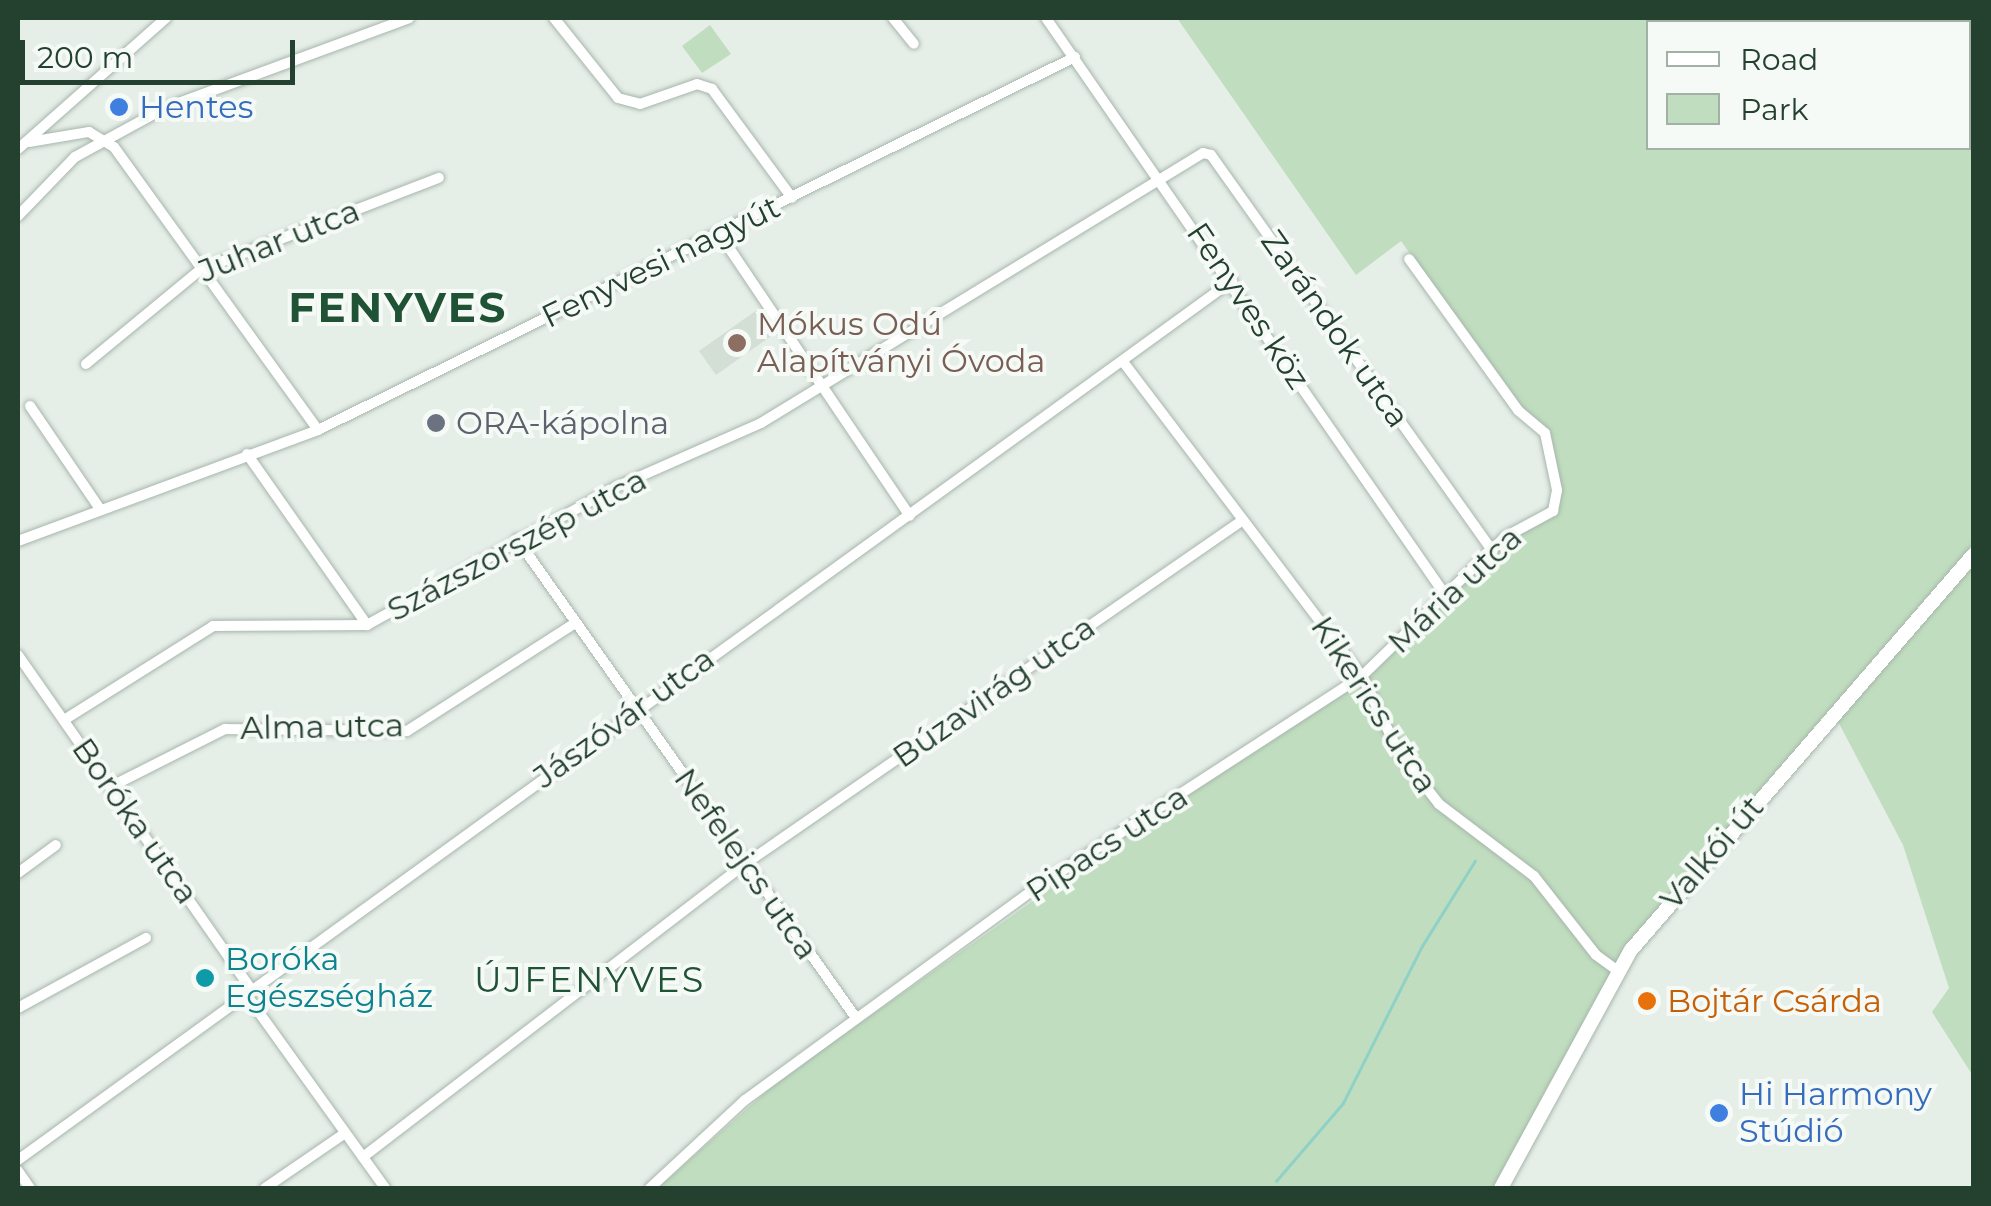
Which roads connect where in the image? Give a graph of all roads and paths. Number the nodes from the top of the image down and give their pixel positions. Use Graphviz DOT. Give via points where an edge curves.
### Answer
graph roads {
  1 [pos="408,18"];
  2 [pos="554,18"];
  3 [pos="893,18"];
  4 [pos="1046,18"];
  5 [pos="162,19"];
  6 [pos="914,44"];
  7 [pos="1075,57"];
  8 [pos="105,139"];
  9 [pos="21,146"];
  10 [pos="439,178"];
  11 [pos="1163,182"];
  12 [pos="792,198"];
  13 [pos="18,216"];
  14 [pos="719,234"];
  15 [pos="1409,259"];
  16 [pos="200,270"];
  17 [pos="1232,280"];
  18 [pos="1124,363"];
  19 [pos="86,364"];
  20 [pos="823,388"];
  21 [pos="30,406"];
  22 [pos="318,430"];
  23 [pos="246,454"];
  24 [pos="100,508"];
  25 [pos="910,516"];
  26 [pos="1243,520"];
  27 [pos="517,539"];
  28 [pos="18,540"];
  29 [pos="1492,551"];
  30 [pos="1974,554"];
  31 [pos="1446,596"];
  32 [pos="575,623"];
  33 [pos="367,625"];
  34 [pos="18,654"];
  35 [pos="1362,676"];
  36 [pos="636,708"];
  37 [pos="64,720"];
  38 [pos="112,786"];
  39 [pos="56,845"];
  40 [pos="745,864"];
  41 [pos="18,874"];
  42 [pos="146,938"];
  43 [pos="1617,970"];
  44 [pos="248,991"];
  45 [pos="18,1008"];
  46 [pos="856,1018"];
  47 [pos="344,1134"];
  48 [pos="363,1157"];
  49 [pos="18,1160"];
  50 [pos="18,1170"];
  51 [pos="30,1188"];
  52 [pos="265,1188"];
  53 [pos="386,1188"];
  54 [pos="650,1188"];
  55 [pos="1501,1188"];
  1 -- 8 [label="street" via="164,108"];
  2 -- 12 [label="street" via="618,98 646,103 703,84"];
  3 -- 6 [label="street"];
  4 -- 7 [label="street, Fenyves köz"];
  5 -- 9 [label="street"];
  7 -- 11 [label="street, Fenyves köz"];
  7 -- 12 [label="street, Fenyvesi nagyút"];
  8 -- 9 [label="street" via="76,132"];
  8 -- 13 [label="street" via="75,156"];
  8 -- 16 [label="street"];
  10 -- 16 [label="street, Juhar utca"];
  11 -- 17 [label="street, Fenyves köz"];
  11 -- 20 [label="street, Százszorszép utca"];
  11 -- 29 [label="street, Zarándok utca" via="1203,153 1211,155"];
  12 -- 14 [label="street, Fenyvesi nagyút"];
  14 -- 20 [label="street"];
  14 -- 22 [label="street, Fenyvesi nagyút"];
  15 -- 29 [label="street, Mária utca" via="1518,410 1545,433 1556,480 1552,511 1516,528"];
  16 -- 19 [label="street, Juhar utca"];
  16 -- 22 [label="street"];
  17 -- 18 [label="street, Jászóvár utca"];
  17 -- 31 [label="street, Fenyves köz"];
  18 -- 25 [label="street, Jászóvár utca"];
  18 -- 26 [label="street, Kikerics utca"];
  20 -- 25 [label="street"];
  20 -- 27 [label="street, Százszorszép utca" via="736,437"];
  21 -- 24 [label="street"];
  22 -- 23 [label="street, Fenyvesi nagyút"];
  23 -- 24 [label="street, Fenyvesi nagyút"];
  23 -- 33 [label="street"];
  24 -- 28 [label="street, Fenyvesi nagyút"];
  25 -- 36 [label="street, Jászóvár utca"];
  26 -- 35 [label="street, Kikerics utca"];
  26 -- 40 [label="street, Búzavirág utca"];
  27 -- 32 [label="street, Nefelejcs utca"];
  27 -- 33 [label="street, Százszorszép utca"];
  29 -- 31 [label="street, Mária utca"];
  30 -- 43 [label="main road, Valkói út"];
  31 -- 35 [label="street, Mária utca"];
  32 -- 36 [label="street, Nefelejcs utca"];
  32 -- 38 [label="street, Alma utca" via="407,730 225,730"];
  33 -- 37 [label="street, Százszorszép utca" via="213,626"];
  34 -- 37 [label="street, Boróka utca"];
  35 -- 43 [label="street, Kikerics utca" via="1399,752 1439,804 1534,876 1596,954"];
  35 -- 46 [label="street, Pipacs utca" via="1040,885"];
  36 -- 40 [label="street, Nefelejcs utca"];
  36 -- 44 [label="street, Jászóvár utca"];
  37 -- 38 [label="street, Boróka utca"];
  38 -- 44 [label="street, Boróka utca"];
  39 -- 41 [label="street"];
  40 -- 46 [label="street, Nefelejcs utca"];
  40 -- 48 [label="street, Búzavirág utca"];
  42 -- 45 [label="street"];
  43 -- 55 [label="main road, Valkói út"];
  44 -- 47 [label="street, Boróka utca"];
  44 -- 49 [label="street, Jászóvár utca"];
  46 -- 54 [label="street, Pipacs utca" via="745,1100"];
  47 -- 48 [label="street, Boróka utca"];
  47 -- 52 [label="street"];
  48 -- 53 [label="street, Boróka utca"];
  50 -- 51 [label="street"];
}
